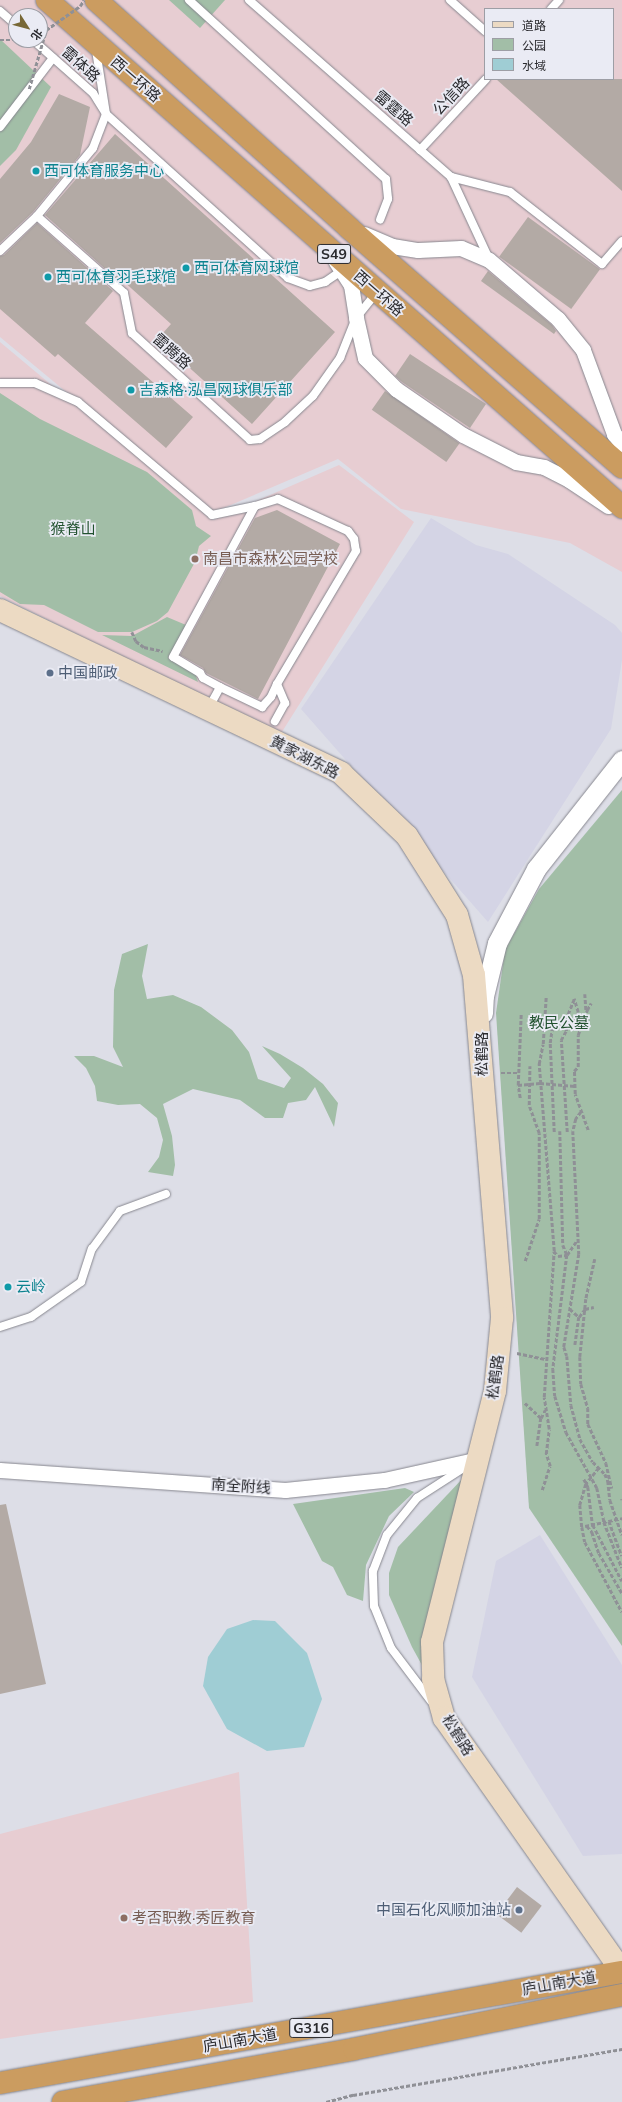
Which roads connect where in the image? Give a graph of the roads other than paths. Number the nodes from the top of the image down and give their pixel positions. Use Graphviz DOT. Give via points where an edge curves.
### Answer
graph roads {
  1 [pos="47,0"];
  2 [pos="96,0"];
  3 [pos="189,0"];
  4 [pos="249,0"];
  5 [pos="450,0"];
  6 [pos="559,0"];
  7 [pos="552,8"];
  8 [pos="0,11"];
  9 [pos="8,18"];
  10 [pos="484,30"];
  11 [pos="95,43"];
  12 [pos="42,48"];
  13 [pos="53,58"];
  14 [pos="485,80"];
  15 [pos="106,114"];
  16 [pos="0,127"];
  17 [pos="420,150"];
  18 [pos="451,177"];
  19 [pos="37,216"];
  20 [pos="380,220"];
  21 [pos="349,228"];
  22 [pos="622,241"];
  23 [pos="326,246"];
  24 [pos="0,251"];
  25 [pos="489,260"];
  26 [pos="337,274"];
  27 [pos="377,292"];
  28 [pos="356,318"];
  29 [pos="0,383"];
  30 [pos="622,444"];
  31 [pos="622,467"];
  32 [pos="255,506"];
  33 [pos="622,507"];
  34 [pos="622,515"];
  35 [pos="0,610"];
  36 [pos="278,684"];
  37 [pos="220,687"];
  38 [pos="208,710"];
  39 [pos="275,721"];
  40 [pos="622,760"];
  41 [pos="480,1052"];
  42 [pos="166,1194"];
  43 [pos="0,1328"];
  44 [pos="479,1459"];
  45 [pos="0,1470"];
  46 [pos="444,1718"];
  47 [pos="622,1971"];
  48 [pos="622,1995"];
  49 [pos="0,2084"];
  50 [pos="63,2102"];
  1 -- 11 [label="highway, 西一环路 / S49"];
  2 -- 21 [label="highway, 西一环路 / S49"];
  3 -- 20 [label="lane" via="386,179 388,199"];
  4 -- 17 [label="lane, 雷霆路"];
  5 -- 10 [label="lane"];
  6 -- 7 [label="lane"];
  8 -- 9 [label="lane"];
  11 -- 15 [label="lane"];
  11 -- 23 [label="highway, 西一环路 / S49"];
  12 -- 13 [label="lane, 雷体路"];
  13 -- 15 [label="lane, 雷体路" via="94,93"];
  13 -- 16 [label="lane"];
  14 -- 17 [label="lane, 公信路"];
  15 -- 19 [label="lane" via="93,148"];
  15 -- 26 [label="lane, 雷体路" via="288,278 310,286 325,282"];
  17 -- 18 [label="lane, 雷霆路"];
  18 -- 22 [label="lane" via="510,192 602,264"];
  18 -- 25 [label="lane, 雷霆路"];
  19 -- 24 [label="lane"];
  19 -- 28 [label="lane, 雷腾路" via="124,293 132,334 250,440 260,439 285,422 312,396 340,358"];
  21 -- 25 [label="street" via="392,246 418,250 461,248"];
  21 -- 31 [label="highway, 西一环路 / S49"];
  23 -- 27 [label="highway, 西一环路 / S49"];
  23 -- 28 [label="street" via="351,286"];
  25 -- 30 [label="street" via="558,319 583,350 614,434"];
  27 -- 28 [label="lane, 雷腾路"];
  27 -- 33 [label="highway, 西一环路 / S49"];
  28 -- 34 [label="street" via="365,358 396,389 463,435 516,462 544,467 569,480"];
  29 -- 32 [label="lane" via="35,383 78,402 212,515"];
  32 -- 36 [label="lane" via="278,499 348,531 354,539 356,551"];
  32 -- 37 [label="lane" via="173,658"];
  35 -- 38 [label="main road, 黄家湖东路"];
  36 -- 37 [label="lane" via="262,707"];
  36 -- 39 [label="lane" via="285,704"];
  37 -- 38 [label="lane"];
  38 -- 41 [label="main road, 黄家湖东路" via="341,773 407,836 457,915 474,975"];
  40 -- 41 [label="street, 松鹤路" via="536,869 497,943 484,996"];
  41 -- 44 [label="main road, 松鹤路" via="502,1318 495,1391"];
  42 -- 43 [label="lane" via="120,1211 92,1249 81,1282 32,1317"];
  44 -- 45 [label="street, 南全附线" via="384,1480 285,1490"];
  44 -- 46 [label="main road, 松鹤路" via="432,1642 433,1679"];
  44 -- 46 [label="lane" via="417,1498 387,1535 373,1571 374,1606 391,1648"];
  46 -- 47 [label="main road, 松鹤路"];
  47 -- 49 [label="highway, 庐山南大道 / G316"];
  48 -- 50 [label="highway, 庐山南大道 / G316"];
}
